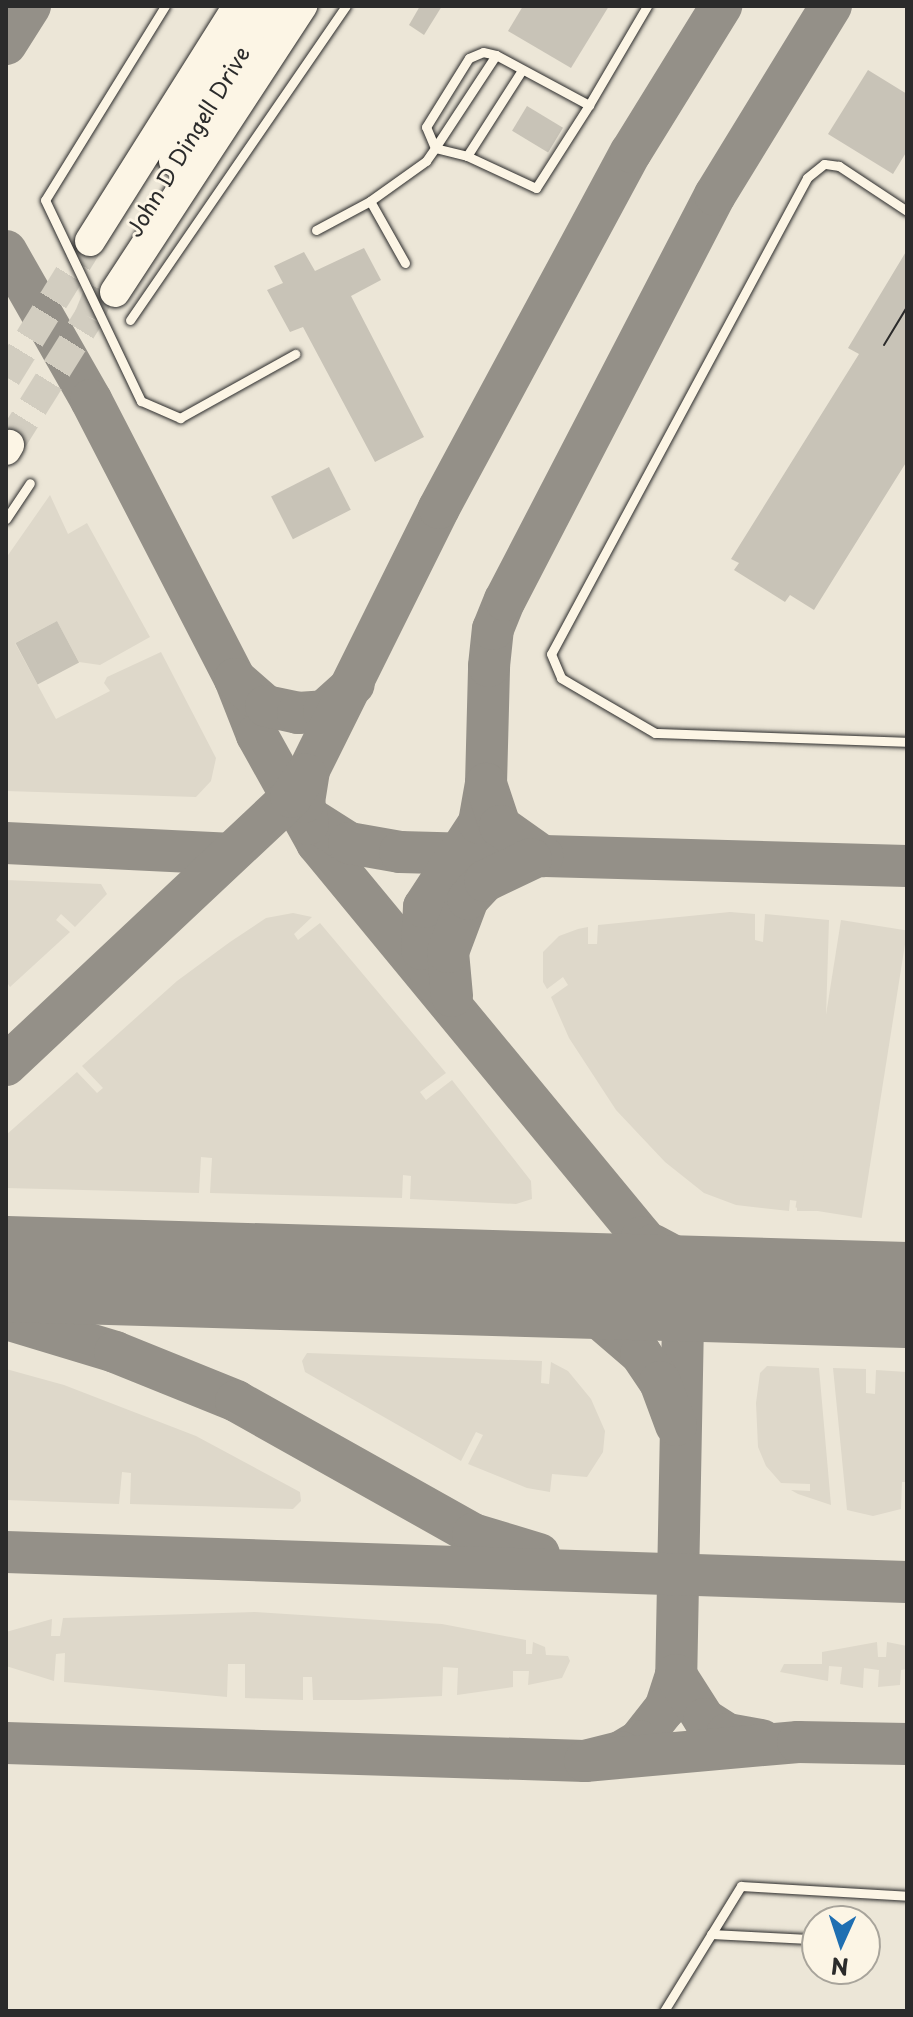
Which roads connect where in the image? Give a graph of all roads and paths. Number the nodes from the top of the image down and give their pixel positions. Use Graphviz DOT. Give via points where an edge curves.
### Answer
graph roads {
  1 [pos="165,6"];
  2 [pos="230,6"];
  3 [pos="238,6"];
  4 [pos="269,6"];
  5 [pos="302,6"];
  6 [pos="346,6"];
  7 [pos="647,6"];
  8 [pos="496,55"];
  9 [pos="522,70"];
  10 [pos="194,74"];
  11 [pos="589,105"];
  12 [pos="435,148"];
  13 [pos="467,156"];
  14 [pos="370,201"];
  15 [pos="907,211"];
  16 [pos="316,230"];
  17 [pos="90,241"];
  18 [pos="405,263"];
  19 [pos="130,320"];
  20 [pos="295,354"];
  21 [pos="30,483"];
  22 [pos="6,519"];
  23 [pos="907,742"];
  24 [pos="907,1896"];
  25 [pos="711,1934"];
  26 [pos="801,1939"];
  27 [pos="664,2011"];
  1 -- 20 [label="lane" via="45,200 141,401 180,418"];
  2 -- 10 [label="highway"];
  3 -- 10 [label="highway, John D Dingell Drive"];
  4 -- 5 [label="highway, John D Dingell Drive" via="111,284"];
  6 -- 19 [label="lane"];
  7 -- 11 [label="lane"];
  8 -- 9 [label="lane"];
  8 -- 12 [label="lane"];
  8 -- 12 [label="lane" via="483,52 469,58 426,127"];
  9 -- 11 [label="lane"];
  9 -- 13 [label="lane"];
  10 -- 17 [label="highway, John D Dingell Drive"];
  11 -- 13 [label="lane" via="536,188"];
  12 -- 13 [label="lane"];
  12 -- 14 [label="lane" via="426,161"];
  14 -- 16 [label="lane"];
  14 -- 18 [label="lane"];
  15 -- 23 [label="lane" via="832,164 815,167 551,654 561,678 655,733"];
  21 -- 22 [label="lane"];
  24 -- 25 [label="lane" via="741,1886"];
  25 -- 26 [label="lane"];
  25 -- 27 [label="lane"];
}
